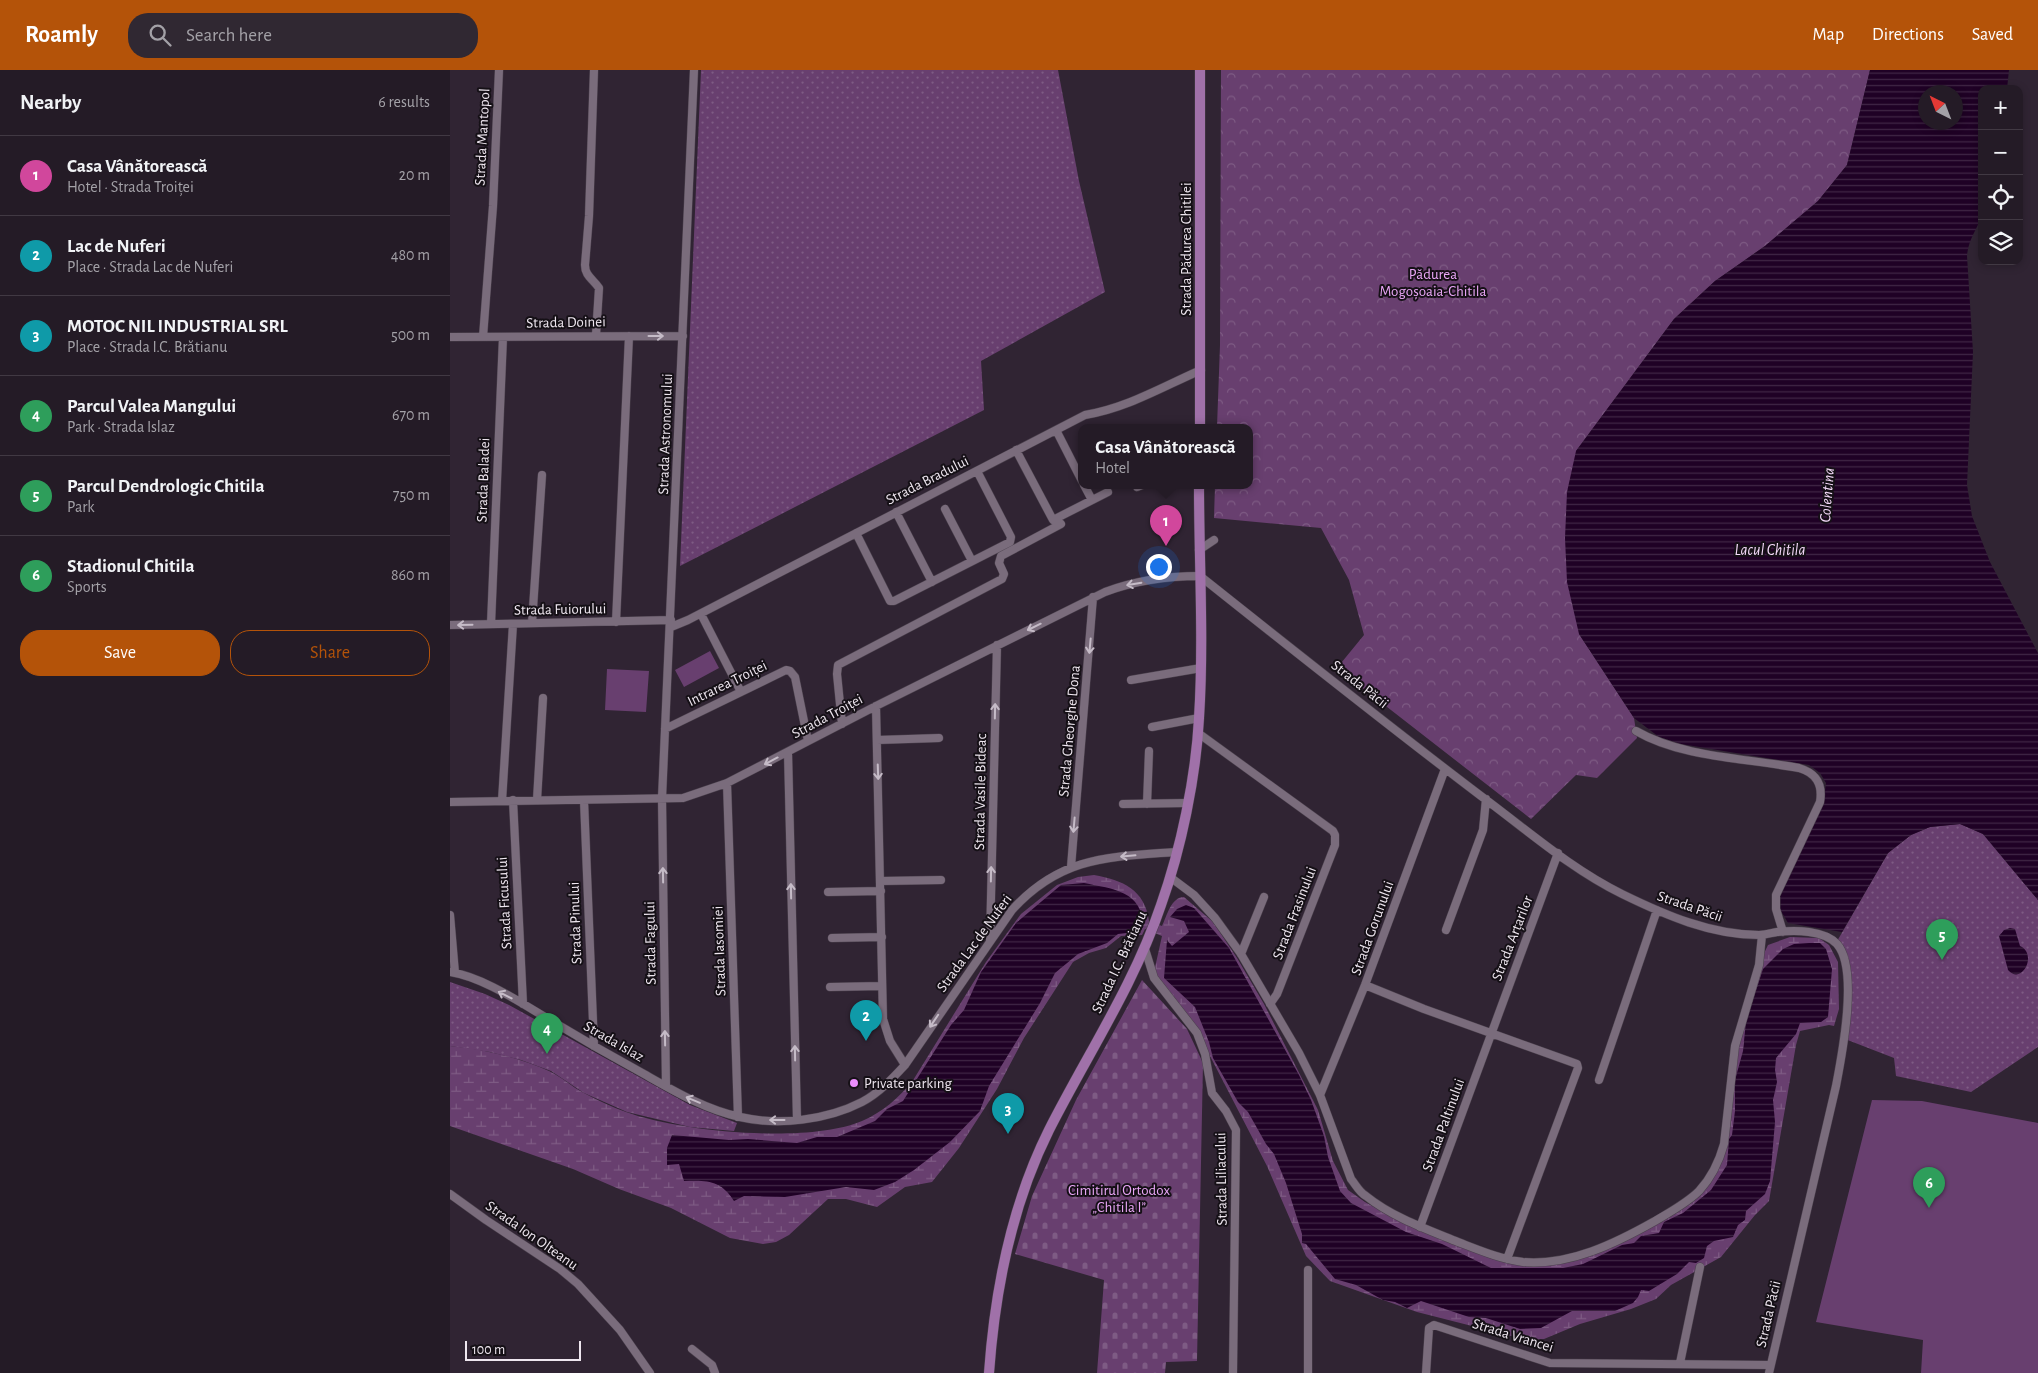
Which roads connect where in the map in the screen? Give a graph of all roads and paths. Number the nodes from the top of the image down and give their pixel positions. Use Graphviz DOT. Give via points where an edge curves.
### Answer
graph roads {
  1 [pos="499,70"];
  2 [pos="594,70"];
  3 [pos="694,70"];
  4 [pos="1200,70"];
  5 [pos="596,335"];
  6 [pos="629,336"];
  7 [pos="683,336"];
  8 [pos="450,337"];
  9 [pos="483,337"];
  10 [pos="503,337"];
  11 [pos="1201,370"];
  12 [pos="1200,424"];
  13 [pos="1056,430"];
  14 [pos="1016,450"];
  15 [pos="977,470"];
  16 [pos="1078,473"];
  17 [pos="542,475"];
  18 [pos="1086,489"];
  19 [pos="1199,489"];
  20 [pos="1108,492"];
  21 [pos="1092,500"];
  22 [pos="945,510"];
  23 [pos="896,512"];
  24 [pos="1061,524"];
  25 [pos="856,533"];
  26 [pos="1214,540"];
  27 [pos="1199,550"];
  28 [pos="972,561"];
  29 [pos="1200,576"];
  30 [pos="932,582"];
  31 [pos="1094,597"];
  32 [pos="703,618"];
  33 [pos="616,622"];
  34 [pos="532,623"];
  35 [pos="491,624"];
  36 [pos="513,624"];
  37 [pos="671,624"];
  38 [pos="450,625"];
  39 [pos="997,645"];
  40 [pos="1201,668"];
  41 [pos="1131,680"];
  42 [pos="741,692"];
  43 [pos="543,698"];
  44 [pos="876,706"];
  45 [pos="1199,718"];
  46 [pos="842,724"];
  47 [pos="1152,727"];
  48 [pos="665,729"];
  49 [pos="1636,731"];
  50 [pos="1198,733"];
  51 [pos="939,738"];
  52 [pos="877,740"];
  53 [pos="808,741"];
  54 [pos="1149,751"];
  55 [pos="788,752"];
  56 [pos="1445,769"];
  57 [pos="727,784"];
  58 [pos="662,798"];
  59 [pos="1486,799"];
  60 [pos="513,800"];
  61 [pos="537,800"];
  62 [pos="584,800"];
  63 [pos="502,801"];
  64 [pos="450,802"];
  65 [pos="1187,803"];
  66 [pos="1123,804"];
  67 [pos="1147,804"];
  68 [pos="1176,852"];
  69 [pos="1558,854"];
  70 [pos="1071,867"];
  71 [pos="1170,877"];
  72 [pos="941,880"];
  73 [pos="881,881"];
  74 [pos="881,891"];
  75 [pos="828,892"];
  76 [pos="1264,897"];
  77 [pos="1657,910"];
  78 [pos="450,915"];
  79 [pos="1446,930"];
  80 [pos="1783,932"];
  81 [pos="1762,935"];
  82 [pos="882,937"];
  83 [pos="832,938"];
  84 [pos="990,940"];
  85 [pos="1145,949"];
  86 [pos="1241,954"];
  87 [pos="453,973"];
  88 [pos="1365,985"];
  89 [pos="882,986"];
  90 [pos="830,987"];
  91 [pos="523,1004"];
  92 [pos="1270,1004"];
  93 [pos="1491,1033"];
  94 [pos="594,1046"];
  95 [pos="905,1065"];
  96 [pos="1600,1080"];
  97 [pos="666,1086"];
  98 [pos="1320,1095"];
  99 [pos="738,1117"];
  100 [pos="796,1120"];
  101 [pos="450,1194"];
  102 [pos="1420,1227"];
  103 [pos="1507,1259"];
  104 [pos="1700,1267"];
  105 [pos="1308,1270"];
  106 [pos="692,1349"];
  107 [pos="1680,1363"];
  108 [pos="1770,1369"];
  109 [pos="650,1373"];
  110 [pos="715,1373"];
  111 [pos="989,1373"];
  112 [pos="1233,1373"];
  113 [pos="1308,1373"];
  114 [pos="1426,1373"];
  1 -- 9 [label="street, Strada Mantopol"];
  2 -- 5 [label="street" via="585,271 599,288"];
  3 -- 7 [label="street, Strada Astronomului"];
  4 -- 11 [label="main road, Strada Pădurea Chitilei"];
  5 -- 6 [label="street, Strada Doinei"];
  5 -- 10 [label="street, Strada Doinei"];
  6 -- 7 [label="street, Strada Doinei, one-way"];
  6 -- 33 [label="street"];
  7 -- 37 [label="street, Strada Astronomului"];
  8 -- 9 [label="street, Strada Doinei"];
  9 -- 10 [label="street, Strada Doinei"];
  10 -- 35 [label="street, Strada Baladei"];
  11 -- 12 [label="main road, Strada Pădurea Chitilei"];
  11 -- 13 [label="street, Strada Bradului" via="1122,406 1085,415"];
  13 -- 14 [label="street, Strada Bradului"];
  13 -- 16 [label="street"];
  14 -- 15 [label="street, Strada Bradului"];
  14 -- 21 [label="street" via="1053,520"];
  15 -- 23 [label="street, Strada Bradului"];
  15 -- 28 [label="street" via="1011,539"];
  17 -- 34 [label="street"];
  18 -- 21 [label="street"];
  19 -- 27 [label="main road, Strada I.C. Brătianu"];
  20 -- 21 [label="street"];
  22 -- 28 [label="street"];
  23 -- 25 [label="street, Strada Bradului"];
  23 -- 30 [label="street"];
  24 -- 46 [label="street" via="1001,556 1002,579 838,665"];
  25 -- 30 [label="street" via="892,602"];
  25 -- 37 [label="street, Strada Bradului" via="688,620"];
  26 -- 27 [label="street"];
  27 -- 29 [label="main road, Strada I.C. Brătianu"];
  28 -- 30 [label="street"];
  29 -- 31 [label="street, Strada Troiței, one-way" via="1122,586"];
  29 -- 40 [label="main road, Strada I.C. Brătianu"];
  29 -- 56 [label="street, Strada Păcii"];
  31 -- 39 [label="street, Strada Troiței, one-way"];
  31 -- 70 [label="street, Strada Gheorghe Dona, one-way"];
  32 -- 42 [label="street"];
  33 -- 34 [label="street, Strada Fuiorului"];
  33 -- 37 [label="street, Strada Fuiorului"];
  34 -- 36 [label="street, Strada Fuiorului"];
  35 -- 36 [label="street, Strada Fuiorului"];
  35 -- 38 [label="street, Strada Fuiorului, one-way"];
  36 -- 63 [label="street"];
  37 -- 48 [label="street, Strada Astronomului"];
  39 -- 44 [label="street, Strada Troiței"];
  84 -- 39 [label="street, Strada Vasile Bideac, one-way"];
  40 -- 41 [label="street"];
  40 -- 45 [label="main road, Strada I.C. Brătianu"];
  42 -- 48 [label="street, Intrarea Troiței"];
  42 -- 53 [label="street, Intrarea Troiței" via="783,671 790,671 795,677"];
  43 -- 61 [label="street"];
  44 -- 46 [label="street, Strada Troiței"];
  44 -- 52 [label="street"];
  45 -- 47 [label="street"];
  45 -- 50 [label="main road, Strada I.C. Brătianu"];
  46 -- 53 [label="street, Strada Troiței"];
  48 -- 58 [label="street, Strada Astronomului"];
  49 -- 80 [label="street" via="1685,750 1807,770 1819,781 1822,788 1820,802 1776,895 1776,909"];
  50 -- 65 [label="main road, Strada I.C. Brătianu"];
  50 -- 92 [label="street, Strada Frasinului" via="1335,835 1335,845 1277,994"];
  51 -- 52 [label="street"];
  52 -- 73 [label="street, one-way"];
  53 -- 55 [label="street, Strada Troiței"];
  54 -- 67 [label="street"];
  55 -- 57 [label="street, Strada Troiței, one-way"];
  100 -- 55 [label="street, one-way"];
  56 -- 59 [label="street, Strada Păcii"];
  56 -- 88 [label="street, Strada Gorunului"];
  57 -- 58 [label="street, Strada Troiței" via="683,798"];
  57 -- 99 [label="street, Strada Iasomiei"];
  58 -- 62 [label="street, Strada Troiței"];
  97 -- 58 [label="street, Strada Fagului, one-way"];
  59 -- 69 [label="street, Strada Păcii"];
  59 -- 79 [label="street" via="1483,830"];
  60 -- 61 [label="street, Strada Troiței"];
  60 -- 63 [label="street, Strada Troiței"];
  60 -- 91 [label="street, Strada Ficusului"];
  61 -- 62 [label="street, Strada Troiței"];
  62 -- 94 [label="street, Strada Pinului"];
  63 -- 64 [label="street, Strada Troiței"];
  65 -- 67 [label="street"];
  65 -- 68 [label="main road, Strada I.C. Brătianu"];
  66 -- 67 [label="street"];
  68 -- 70 [label="street, Strada Lac de Nuferi, one-way" via="1117,857"];
  68 -- 71 [label="main road, Strada I.C. Brătianu"];
  69 -- 77 [label="street, Strada Păcii" via="1592,878"];
  69 -- 93 [label="street, Strada Arțarilor"];
  70 -- 84 [label="street, Strada Lac de Nuferi" via="1032,890"];
  71 -- 85 [label="main road, Strada I.C. Brătianu"];
  71 -- 86 [label="street" via="1215,918"];
  72 -- 73 [label="street"];
  73 -- 74 [label="street"];
  74 -- 75 [label="street"];
  74 -- 82 [label="street"];
  76 -- 86 [label="street"];
  77 -- 81 [label="street, Strada Păcii" via="1702,927"];
  77 -- 96 [label="street"];
  78 -- 87 [label="street"];
  80 -- 81 [label="street, Strada Păcii"];
  80 -- 108 [label="street, Strada Păcii" via="1825,936 1844,954 1847,969 1844,1039 1837,1080"];
  81 -- 103 [label="street" via="1759,965 1735,1046 1724,1144 1711,1177 1683,1204 1592,1252 1537,1262"];
  82 -- 83 [label="street"];
  82 -- 89 [label="street"];
  84 -- 95 [label="street, Strada Lac de Nuferi, one-way"];
  85 -- 111 [label="main road, Strada I.C. Brătianu" via="1048,1132 1029,1176 1006,1248 993,1325"];
  85 -- 112 [label="street, Strada Liliacului" via="1154,978 1196,1033 1205,1054 1212,1093 1236,1130"];
  86 -- 92 [label="street"];
  91 -- 87 [label="street, Strada Islaz, one-way"];
  88 -- 93 [label="street"];
  88 -- 98 [label="street, Strada Gorunului"];
  89 -- 90 [label="street"];
  89 -- 95 [label="street" via="884,1026"];
  91 -- 94 [label="street, Strada Islaz"];
  92 -- 98 [label="street"];
  93 -- 102 [label="street, Strada Paltinului"];
  93 -- 103 [label="street" via="1574,1062 1578,1068"];
  94 -- 97 [label="street, Strada Islaz"];
  95 -- 100 [label="street, Strada Lac de Nuferi" via="892,1080 863,1101 832,1113"];
  99 -- 97 [label="street, Strada Islaz, one-way"];
  98 -- 102 [label="street" via="1358,1190"];
  100 -- 99 [label="street, Strada Lac de Nuferi, one-way"];
  101 -- 109 [label="street, Strada Ion Olteanu" via="578,1284 620,1330"];
  102 -- 103 [label="street"];
  104 -- 107 [label="street"];
  105 -- 113 [label="street"];
  106 -- 110 [label="street" via="712,1365"];
  107 -- 108 [label="street, Strada Vrancei"];
  107 -- 114 [label="street, Strada Vrancei" via="1550,1362 1434,1325 1430,1326"];
}
